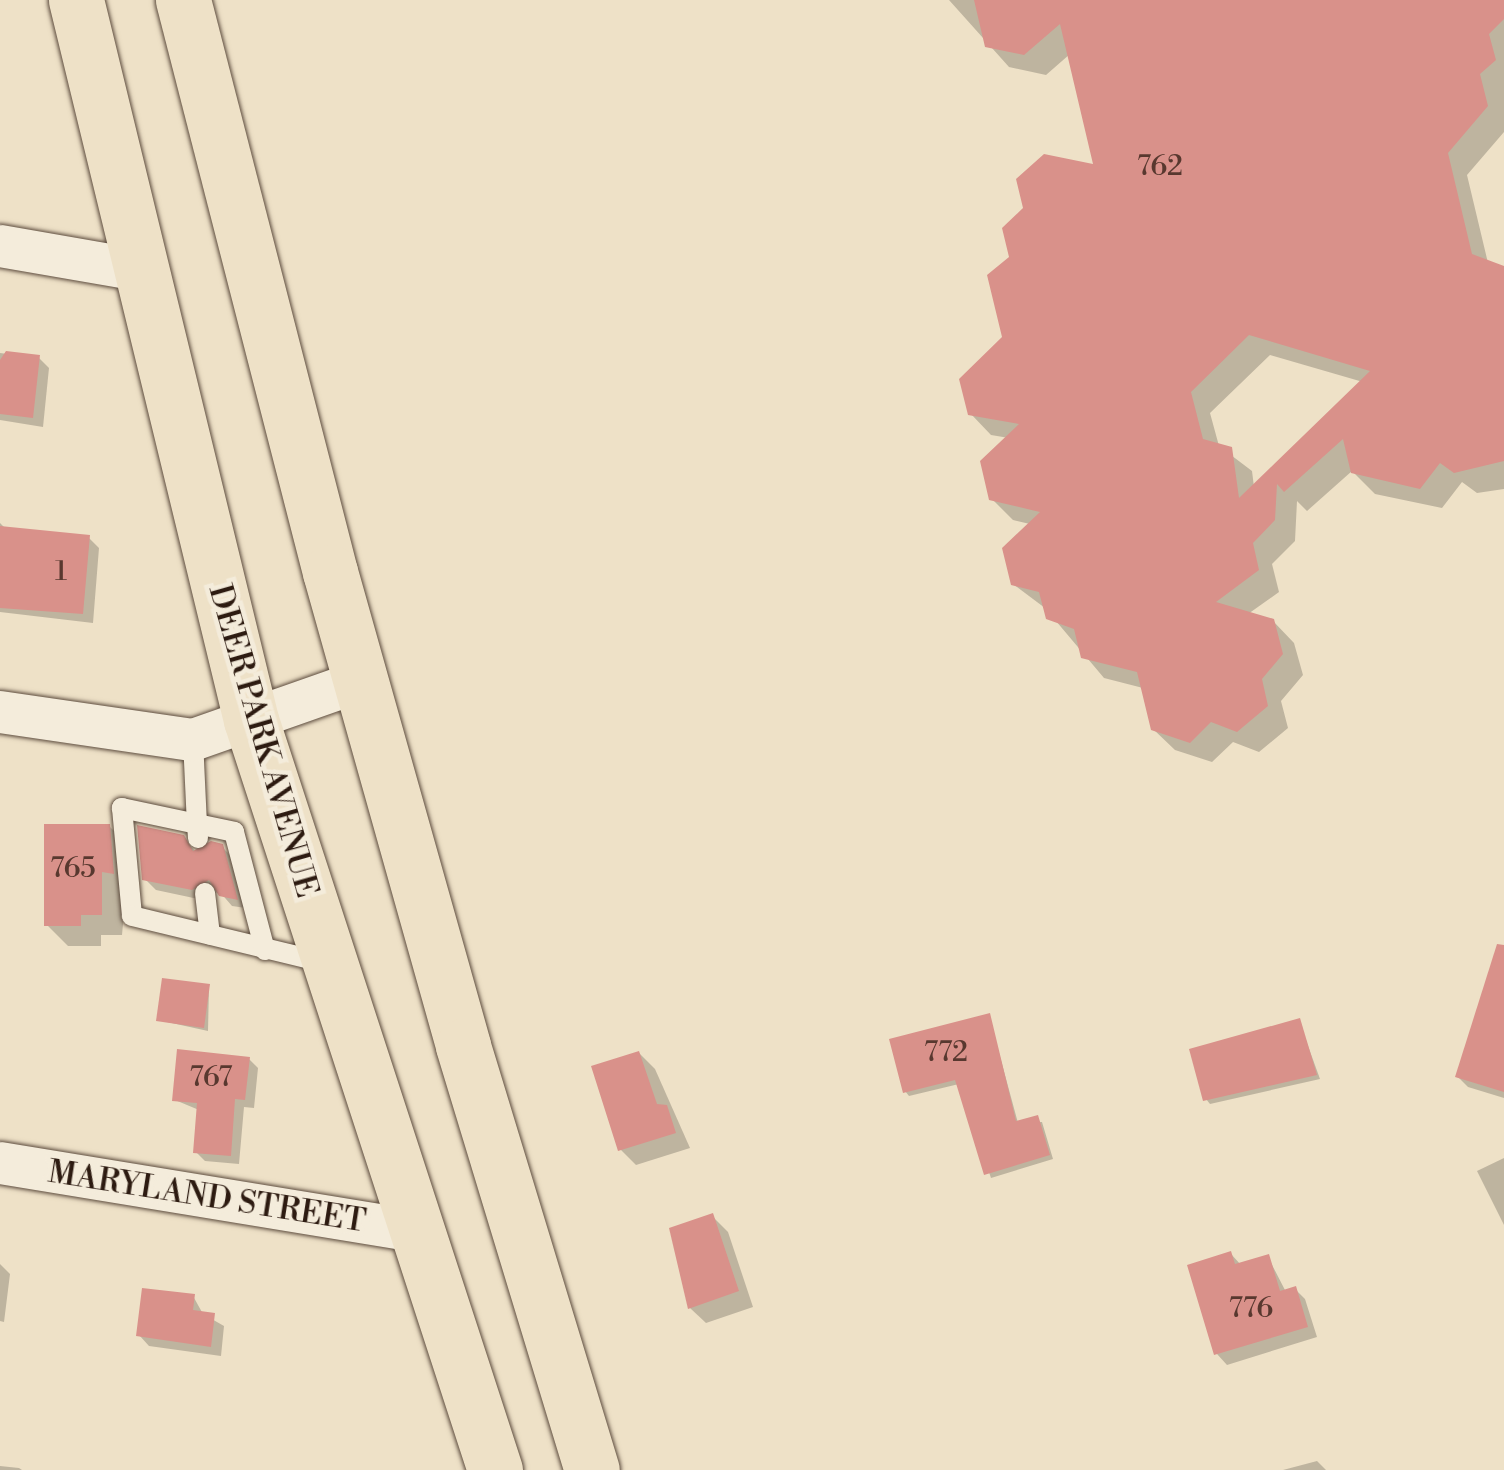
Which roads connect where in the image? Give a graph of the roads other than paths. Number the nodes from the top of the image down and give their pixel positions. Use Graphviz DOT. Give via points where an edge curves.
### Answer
graph roads {
  1 [pos="76,0"];
  2 [pos="182,0"];
  3 [pos="0,246"];
  4 [pos="139,270"];
  5 [pos="363,680"];
  6 [pos="0,712"];
  7 [pos="251,720"];
  8 [pos="193,740"];
  9 [pos="258,823"];
  10 [pos="198,831"];
  11 [pos="205,893"];
  12 [pos="210,935"];
  13 [pos="265,950"];
  14 [pos="329,964"];
  15 [pos="0,1163"];
  16 [pos="414,1231"];
  17 [pos="496,1470"];
  18 [pos="592,1470"];
  1 -- 4 [label="main road, DEER PARK AVENUE"];
  2 -- 5 [label="main road"];
  3 -- 4 [label="street"];
  4 -- 7 [label="main road, DEER PARK AVENUE"];
  5 -- 7 [label="street"];
  5 -- 18 [label="main road" via="463,1046"];
  6 -- 8 [label="street"];
  7 -- 8 [label="street"];
  7 -- 9 [label="main road, DEER PARK AVENUE"];
  8 -- 10 [label="lane"];
  9 -- 10 [label="lane"];
  9 -- 13 [label="lane"];
  9 -- 14 [label="main road, DEER PARK AVENUE"];
  10 -- 12 [label="lane" via="122,808 132,916"];
  11 -- 12 [label="lane"];
  12 -- 13 [label="lane"];
  13 -- 14 [label="lane"];
  14 -- 16 [label="main road, DEER PARK AVENUE"];
  15 -- 16 [label="street, MARYLAND STREET"];
  16 -- 17 [label="main road, DEER PARK AVENUE"];
}
